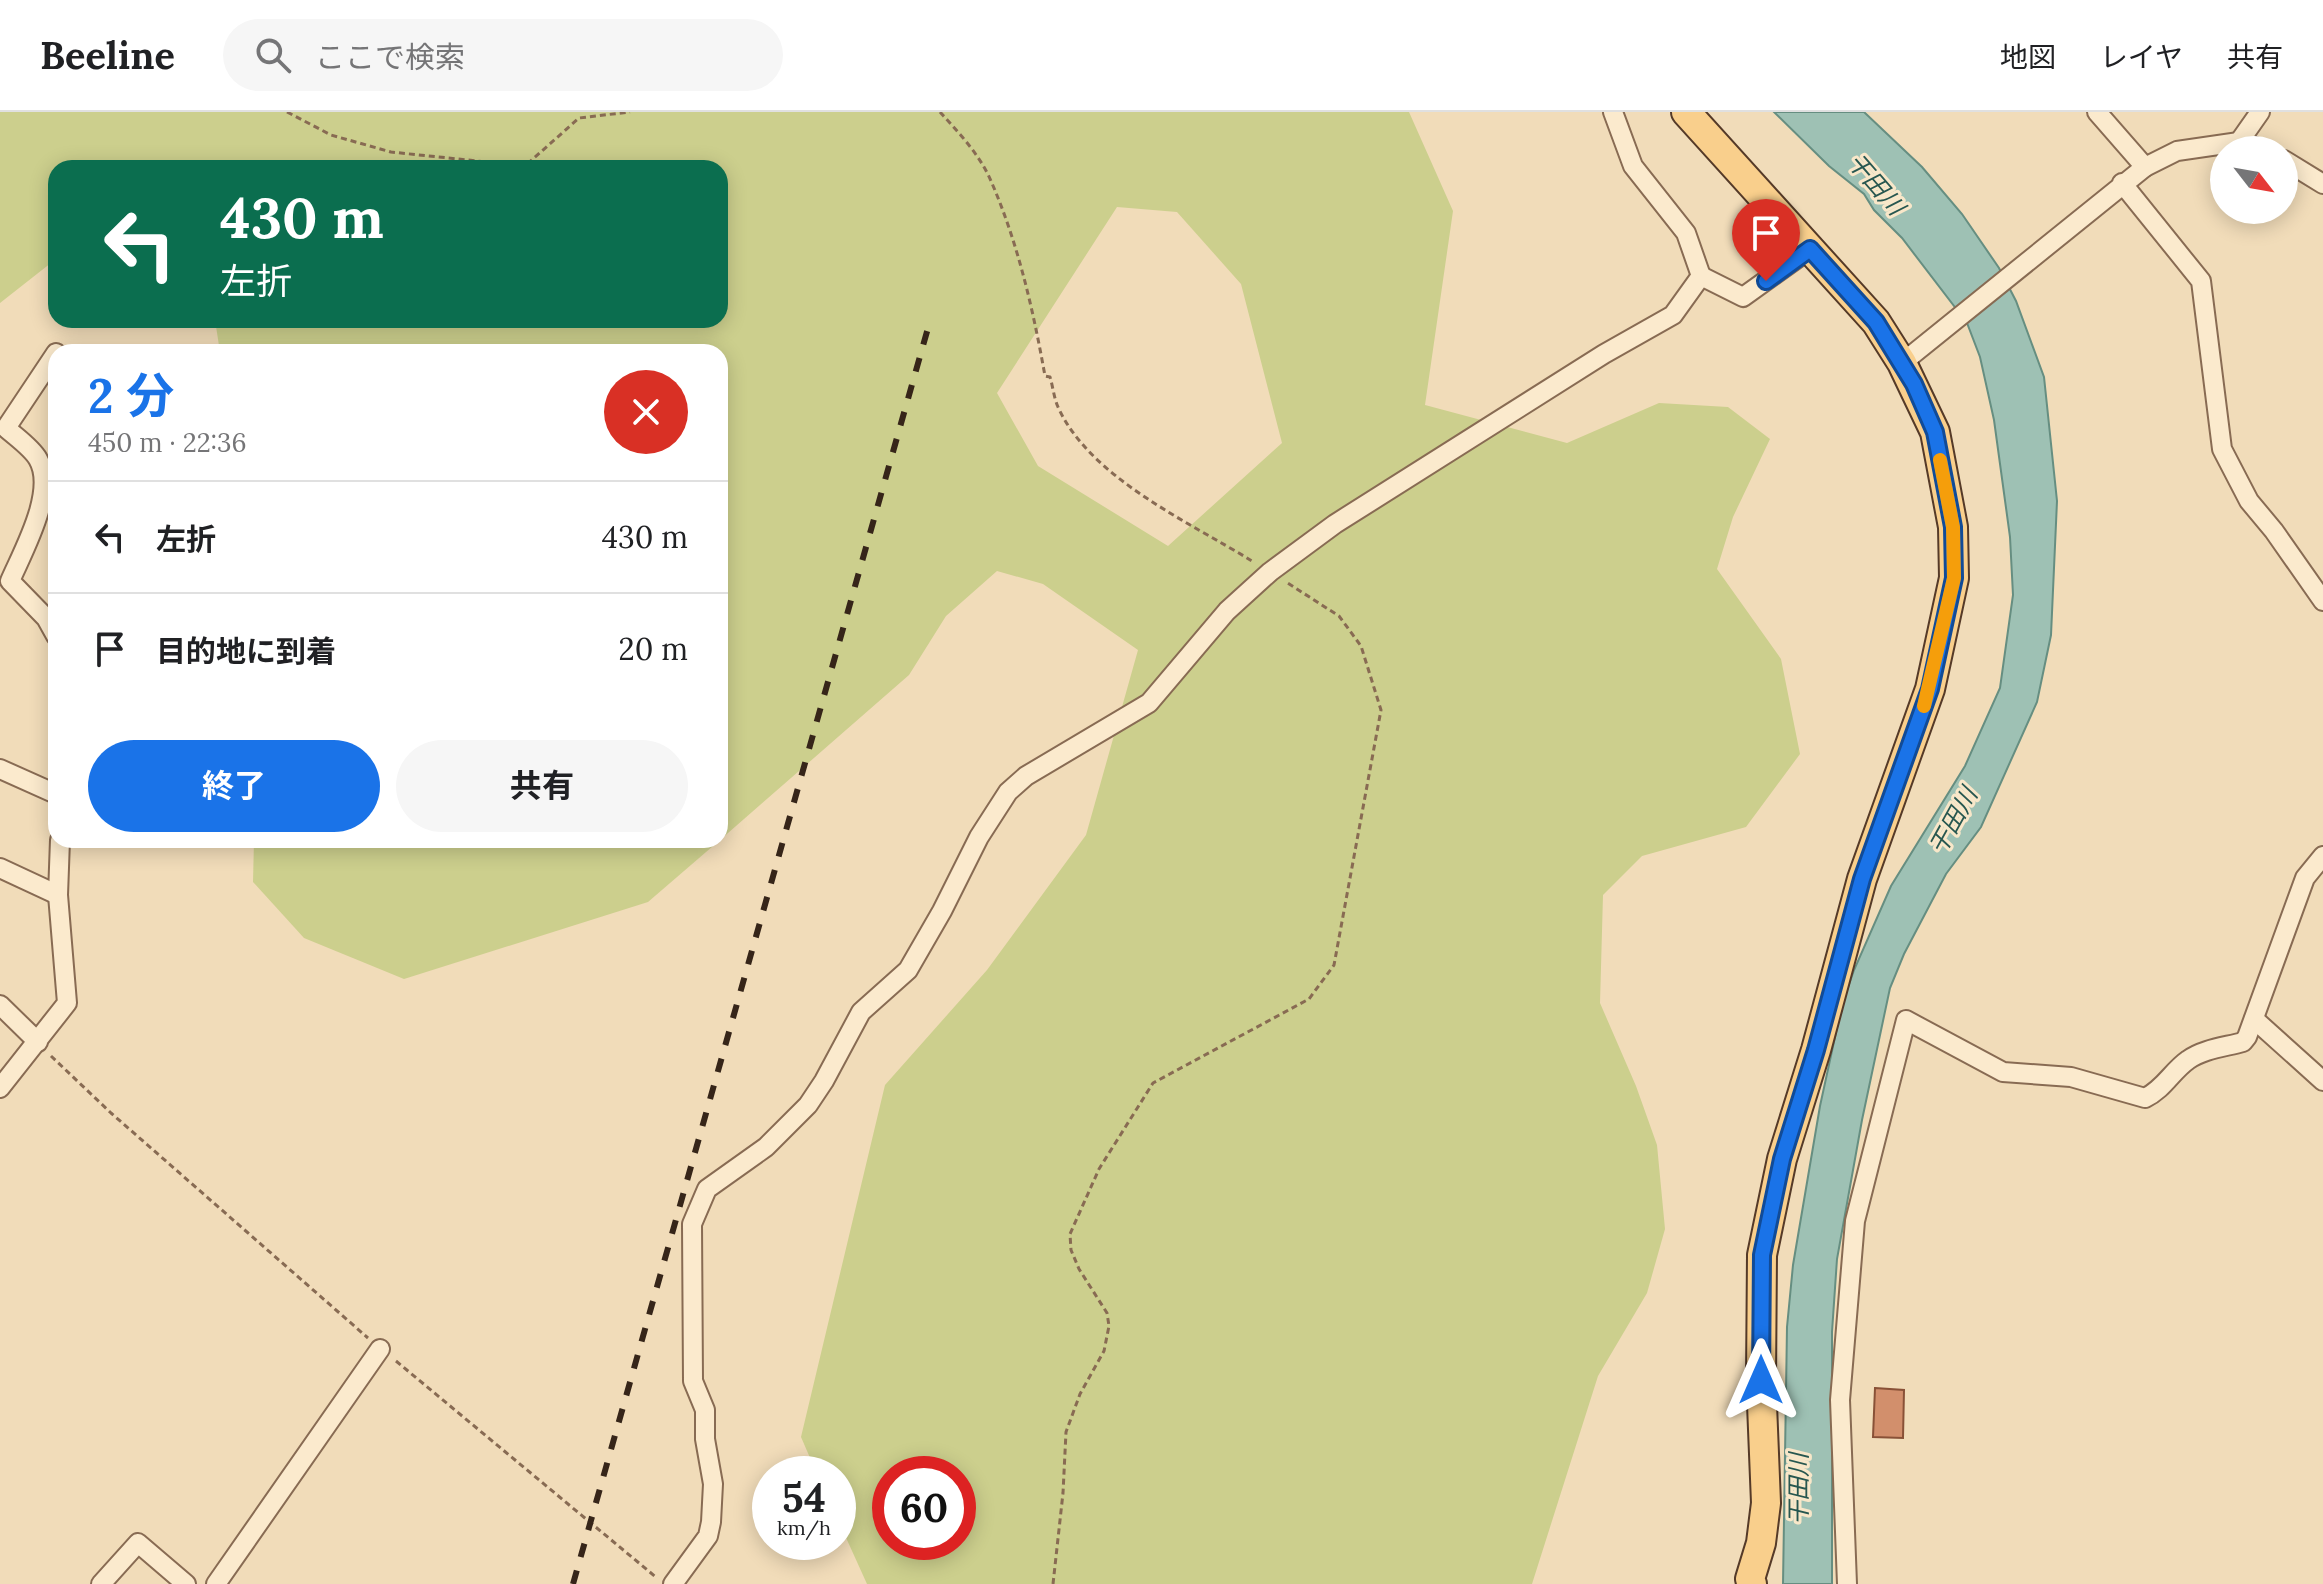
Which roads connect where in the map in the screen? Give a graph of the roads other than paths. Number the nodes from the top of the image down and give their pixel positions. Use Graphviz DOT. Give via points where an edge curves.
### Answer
graph roads {
  1 [pos="1613,112"];
  2 [pos="1686,112"];
  3 [pos="2097,112"];
  4 [pos="2260,112"];
  5 [pos="2243,136"];
  6 [pos="2210,146"];
  7 [pos="2145,167"];
  8 [pos="2298,169"];
  9 [pos="2122,183"];
  10 [pos="2323,184"];
  11 [pos="1810,249"];
  12 [pos="1701,276"];
  13 [pos="1902,363"];
  14 [pos="48,365"];
  15 [pos="5,576"];
  16 [pos="2323,601"];
  17 [pos="48,622"];
  18 [pos="0,769"];
  19 [pos="48,790"];
  20 [pos="60,848"];
  21 [pos="2323,856"];
  22 [pos="0,868"];
  23 [pos="58,895"];
  24 [pos="0,1005"];
  25 [pos="2254,1019"];
  26 [pos="38,1042"];
  27 [pos="2323,1081"];
  28 [pos="0,1088"];
  29 [pos="380,1349"];
  30 [pos="101,1584"];
  31 [pos="186,1584"];
  32 [pos="216,1584"];
  33 [pos="673,1584"];
  34 [pos="1752,1584"];
  35 [pos="1847,1584"];
  1 -- 12 [label="street" via="1633,166 1686,233"];
  2 -- 11 [label="main road"];
  3 -- 7 [label="street"];
  4 -- 5 [label="street"];
  6 -- 7 [label="street" via="2177,151"];
  7 -- 9 [label="street"];
  8 -- 10 [label="street"];
  9 -- 13 [label="street"];
  9 -- 16 [label="street" via="2201,281 2222,449 2249,501"];
  11 -- 12 [label="street" via="1743,297"];
  11 -- 13 [label="main road" via="1876,322"];
  12 -- 33 [label="street" via="1673,315 1335,524 1270,572 1227,611 1149,703 1008,792 908,970 861,1012 808,1105 766,1147 707,1189 692,1224 693,1381 705,1410 713,1484 711,1522 708,1536"];
  13 -- 34 [label="main road" via="1935,432 1953,527 1954,578 1930,689 1862,879 1782,1159 1762,1255 1766,1503"];
  14 -- 15 [label="street" via="6,428 38,459 43,478 41,506"];
  15 -- 17 [label="street"];
  18 -- 19 [label="street"];
  20 -- 23 [label="street"];
  21 -- 25 [label="street" via="2305,878"];
  22 -- 23 [label="street"];
  23 -- 26 [label="street" via="67,1003"];
  24 -- 26 [label="street"];
  25 -- 27 [label="street"];
  25 -- 35 [label="street" via="2243,1042 2187,1060 2145,1098 2071,1077 1992,1068 1906,1020 1855,1221 1840,1400"];
  26 -- 28 [label="street"];
  29 -- 32 [label="street"];
  30 -- 31 [label="street" via="138,1543"];
}
